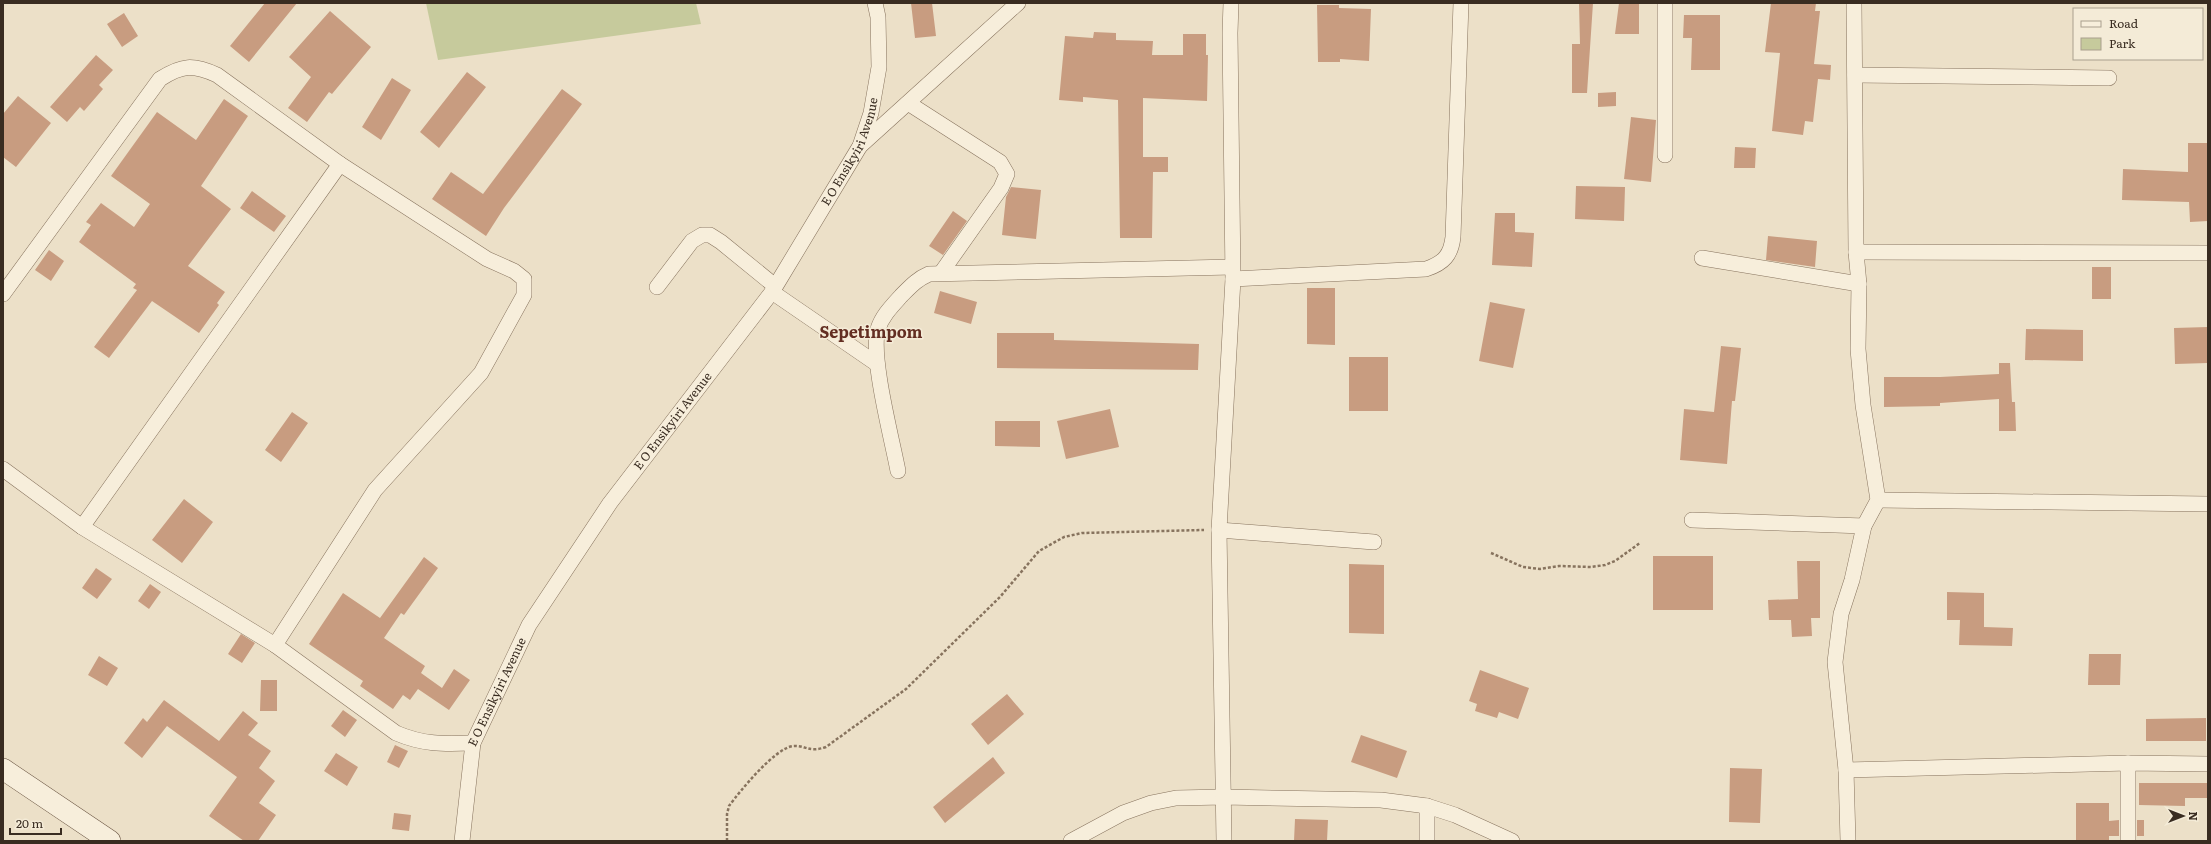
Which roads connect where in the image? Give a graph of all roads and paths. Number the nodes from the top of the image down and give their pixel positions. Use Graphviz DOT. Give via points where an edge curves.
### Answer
graph roads {
  1 [pos="875,3"];
  2 [pos="1018,3"];
  3 [pos="1231,3"];
  4 [pos="1460,3"];
  5 [pos="1665,3"];
  6 [pos="1854,3"];
  7 [pos="1855,75"];
  8 [pos="2109,78"];
  9 [pos="908,103"];
  10 [pos="860,146"];
  11 [pos="1665,155"];
  12 [pos="340,164"];
  13 [pos="1856,252"];
  14 [pos="2208,253"];
  15 [pos="1702,258"];
  16 [pos="941,273"];
  17 [pos="1232,273"];
  18 [pos="1859,284"];
  19 [pos="657,287"];
  20 [pos="773,289"];
  21 [pos="3,294"];
  22 [pos="877,364"];
  23 [pos="3,469"];
  24 [pos="898,471"];
  25 [pos="1878,500"];
  26 [pos="2208,504"];
  27 [pos="1692,520"];
  28 [pos="1864,526"];
  29 [pos="82,527"];
  30 [pos="1219,530"];
  31 [pos="1374,542"];
  32 [pos="1640,543"];
  33 [pos="1491,553"];
  34 [pos="275,645"];
  35 [pos="473,744"];
  36 [pos="2128,763"];
  37 [pos="2208,764"];
  38 [pos="3,769"];
  39 [pos="1846,770"];
  40 [pos="1224,797"];
  41 [pos="1427,806"];
  42 [pos="110,841"];
  43 [pos="462,841"];
  44 [pos="727,841"];
  45 [pos="1071,841"];
  46 [pos="1224,841"];
  47 [pos="1427,841"];
  48 [pos="1512,841"];
  49 [pos="1848,841"];
  50 [pos="2128,841"];
  1 -- 10 [label="street, E O Ensikyiri Avenue" via="878,16 878,67 871,113"];
  2 -- 9 [label="street"];
  3 -- 17 [label="street"];
  4 -- 17 [label="street" via="1453,237 1446,260 1426,269"];
  5 -- 11 [label="street"];
  6 -- 7 [label="street"];
  7 -- 8 [label="street"];
  7 -- 13 [label="street"];
  9 -- 10 [label="street"];
  9 -- 16 [label="street" via="1000,162 1007,174 1001,188"];
  10 -- 20 [label="street, E O Ensikyiri Avenue"];
  12 -- 21 [label="street" via="217,75 201,68 176,70 160,80"];
  12 -- 29 [label="street"];
  12 -- 34 [label="street" via="487,259 514,271 524,279 524,295 481,373 375,490"];
  13 -- 14 [label="street"];
  13 -- 18 [label="street"];
  15 -- 18 [label="street"];
  16 -- 17 [label="street"];
  16 -- 22 [label="street" via="929,274 915,281 884,316 876,342"];
  17 -- 30 [label="street"];
  18 -- 25 [label="street" via="1858,349 1863,405"];
  19 -- 20 [label="street" via="692,241 702,235 710,235"];
  20 -- 22 [label="street"];
  20 -- 35 [label="street, E O Ensikyiri Avenue" via="610,503 538,612"];
  22 -- 24 [label="street"];
  23 -- 29 [label="street"];
  25 -- 26 [label="street"];
  25 -- 28 [label="street"];
  27 -- 28 [label="street"];
  28 -- 39 [label="street" via="1852,580 1841,614 1835,662"];
  29 -- 34 [label="street"];
  30 -- 31 [label="street"];
  30 -- 40 [label="street"];
  30 -- 44 [label="path" via="1082,533 1064,537 1050,544 1039,551 1000,597 906,689 826,747 814,751 794,746 773,757 729,806"];
  32 -- 33 [label="path" via="1615,561 1591,567 1523,567"];
  34 -- 35 [label="street" via="396,733 415,741 432,744"];
  35 -- 43 [label="street, E O Ensikyiri Avenue"];
  36 -- 37 [label="street"];
  36 -- 39 [label="street"];
  36 -- 50 [label="street"];
  38 -- 42 [label="street"];
  39 -- 49 [label="street"];
  40 -- 41 [label="street" via="1381,800"];
  40 -- 45 [label="street" via="1176,798 1151,803 1123,813"];
  40 -- 46 [label="street"];
  41 -- 47 [label="street"];
  41 -- 48 [label="street"];
}
